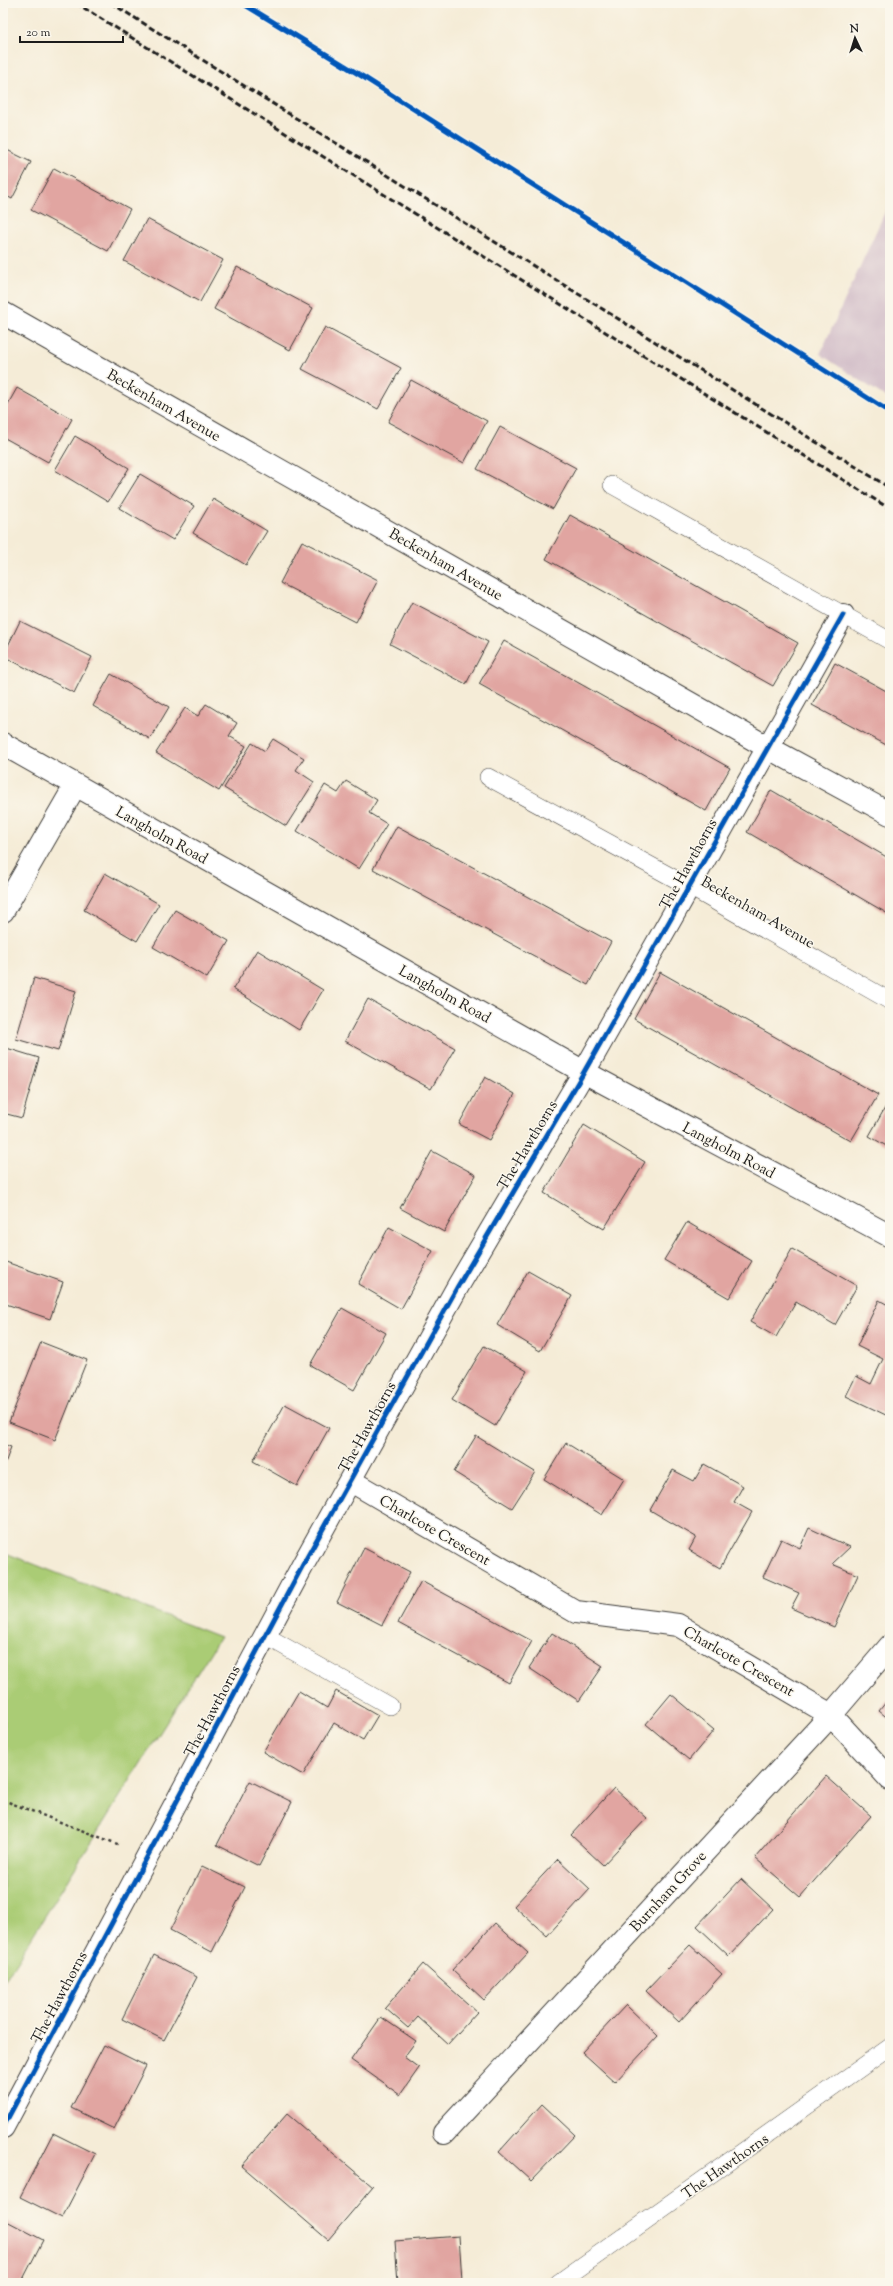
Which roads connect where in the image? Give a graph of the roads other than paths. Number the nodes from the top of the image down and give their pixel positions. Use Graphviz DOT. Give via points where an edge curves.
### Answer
graph roads {
  1 [pos="3,313"];
  2 [pos="612,485"];
  3 [pos="843,615"];
  4 [pos="890,641"];
  5 [pos="3,744"];
  6 [pos="767,747"];
  7 [pos="488,776"];
  8 [pos="75,786"];
  9 [pos="890,814"];
  10 [pos="690,887"];
  11 [pos="3,911"];
  12 [pos="890,1001"];
  13 [pos="584,1072"];
  14 [pos="890,1236"];
  15 [pos="350,1481"];
  16 [pos="266,1636"];
  17 [pos="890,1646"];
  18 [pos="390,1706"];
  19 [pos="831,1715"];
  20 [pos="890,1779"];
  21 [pos="890,2047"];
  22 [pos="3,2127"];
  23 [pos="444,2133"];
  24 [pos="558,2283"];
  1 -- 6 [label="street, Beckenham Avenue"];
  2 -- 3 [label="lane"];
  3 -- 4 [label="lane"];
  3 -- 6 [label="street, The Hawthorns"];
  5 -- 8 [label="street, Langholm Road"];
  6 -- 9 [label="street, Beckenham Avenue"];
  6 -- 10 [label="street, The Hawthorns"];
  7 -- 10 [label="lane, Beckenham Avenue"];
  8 -- 11 [label="street"];
  8 -- 13 [label="street, Langholm Road"];
  10 -- 12 [label="lane, Beckenham Avenue"];
  10 -- 13 [label="street, The Hawthorns"];
  13 -- 14 [label="street, Langholm Road"];
  13 -- 15 [label="street, The Hawthorns" via="458,1286"];
  15 -- 16 [label="street, The Hawthorns"];
  15 -- 19 [label="street, Charlcote Crescent" via="576,1612 678,1625"];
  16 -- 18 [label="lane"];
  16 -- 22 [label="street, The Hawthorns"];
  17 -- 19 [label="street, Burnham Grove"];
  19 -- 20 [label="street, Charlcote Crescent"];
  19 -- 23 [label="street, Burnham Grove"];
  21 -- 24 [label="lane, The Hawthorns"];
}
